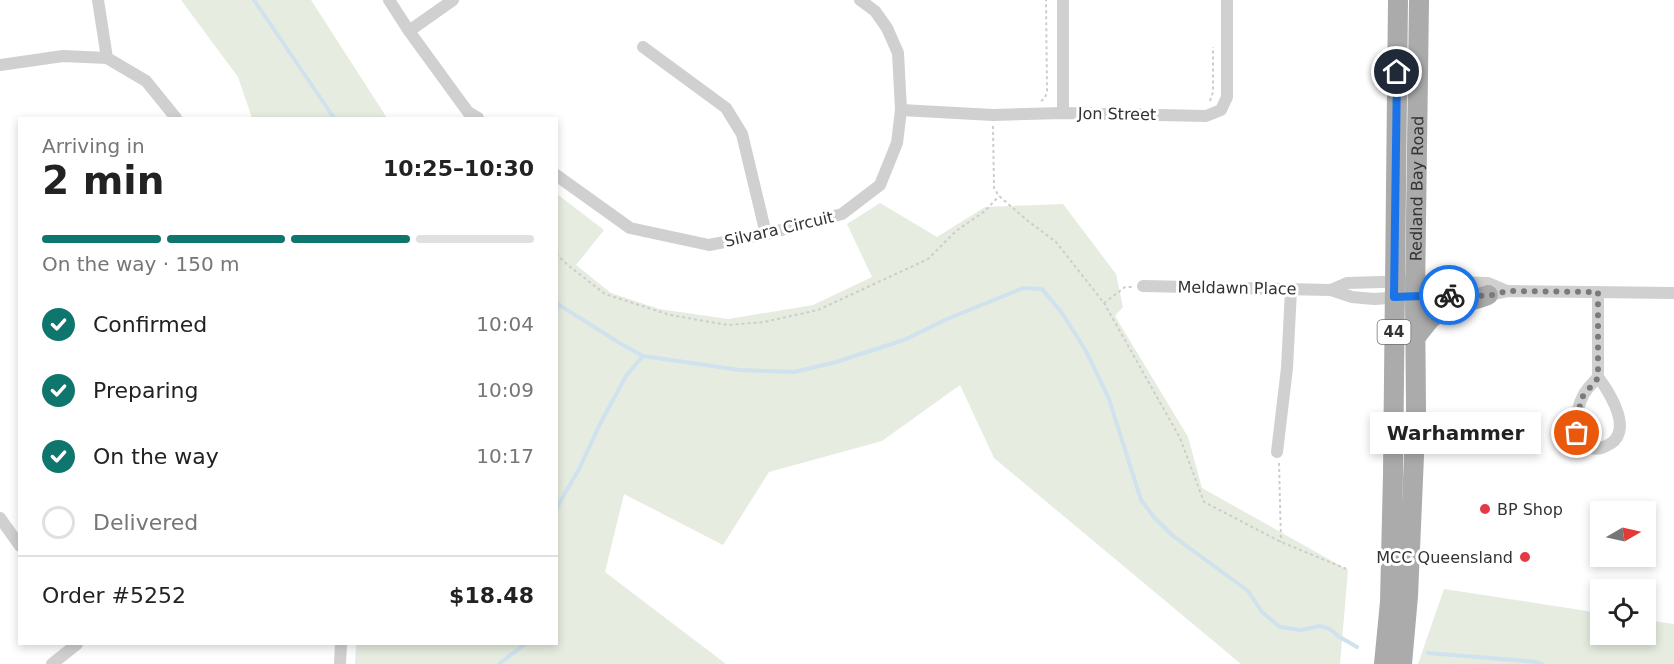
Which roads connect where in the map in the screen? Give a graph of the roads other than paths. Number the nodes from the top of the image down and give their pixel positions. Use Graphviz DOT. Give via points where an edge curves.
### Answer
graph roads {
  1 [pos="98,0"];
  2 [pos="389,0"];
  3 [pos="453,0"];
  4 [pos="860,0"];
  5 [pos="1063,0"];
  6 [pos="1227,0"];
  7 [pos="1398,0"];
  8 [pos="1419,0"];
  9 [pos="409,31"];
  10 [pos="643,46"];
  11 [pos="107,58"];
  12 [pos="0,65"];
  13 [pos="901,110"];
  14 [pos="1063,113"];
  15 [pos="175,117"];
  16 [pos="476,117"];
  17 [pos="558,176"];
  18 [pos="766,234"];
  19 [pos="1143,286"];
  20 [pos="1415,288"];
  21 [pos="1394,289"];
  22 [pos="1291,290"];
  23 [pos="1331,290"];
  24 [pos="1508,291"];
  25 [pos="1598,292"];
  26 [pos="1674,293"];
  27 [pos="1488,296"];
  28 [pos="1415,338"];
  29 [pos="1598,378"];
  30 [pos="1277,452"];
  31 [pos="0,519"];
  32 [pos="18,543"];
  33 [pos="76,645"];
  34 [pos="341,645"];
  35 [pos="52,664"];
  36 [pos="340,664"];
  37 [pos="1384,664"];
  38 [pos="1402,664"];
  1 -- 11 [label="street"];
  2 -- 9 [label="street"];
  3 -- 9 [label="street"];
  4 -- 13 [label="street, Silvara Circuit" via="875,11 898,53"];
  5 -- 14 [label="street"];
  6 -- 14 [label="street, Jon Street" via="1227,98 1221,110 1206,117"];
  7 -- 21 [label="main road, Redland Bay Road / 44"];
  8 -- 20 [label="main road, Redland Bay Road / 44"];
  9 -- 16 [label="street" via="468,112"];
  10 -- 18 [label="street" via="726,108 742,134"];
  11 -- 12 [label="street" via="63,56"];
  11 -- 15 [label="street" via="146,81"];
  13 -- 14 [label="street, Jon Street" via="993,115"];
  13 -- 18 [label="street, Silvara Circuit" via="897,143 880,185 842,214"];
  17 -- 18 [label="street, Silvara Circuit" via="630,228 709,245"];
  19 -- 22 [label="street, Meldawn Place"];
  20 -- 21 [label="street"];
  20 -- 24 [label="street" via="1488,283"];
  20 -- 27 [label="street"];
  20 -- 28 [label="main road, Redland Bay Road / 44"];
  21 -- 23 [label="street, Meldawn Place" via="1347,283"];
  21 -- 23 [label="street, Meldawn Place" via="1374,299"];
  21 -- 37 [label="main road, Redland Bay Road / 44" via="1390,602"];
  22 -- 23 [label="street, Meldawn Place"];
  22 -- 30 [label="street"];
  24 -- 25 [label="street"];
  24 -- 27 [label="street"];
  25 -- 26 [label="street"];
  25 -- 29 [label="street"];
  27 -- 28 [label="main road" via="1438,314"];
  28 -- 38 [label="main road, Redland Bay Road / 44" via="1414,468"];
  29 -- 29 [label="street" via="1616,405 1619,418 1616,440 1597,449 1581,441 1576,424 1583,396"];
  31 -- 32 [label="street"];
  33 -- 35 [label="street"];
  34 -- 36 [label="street"];
}
